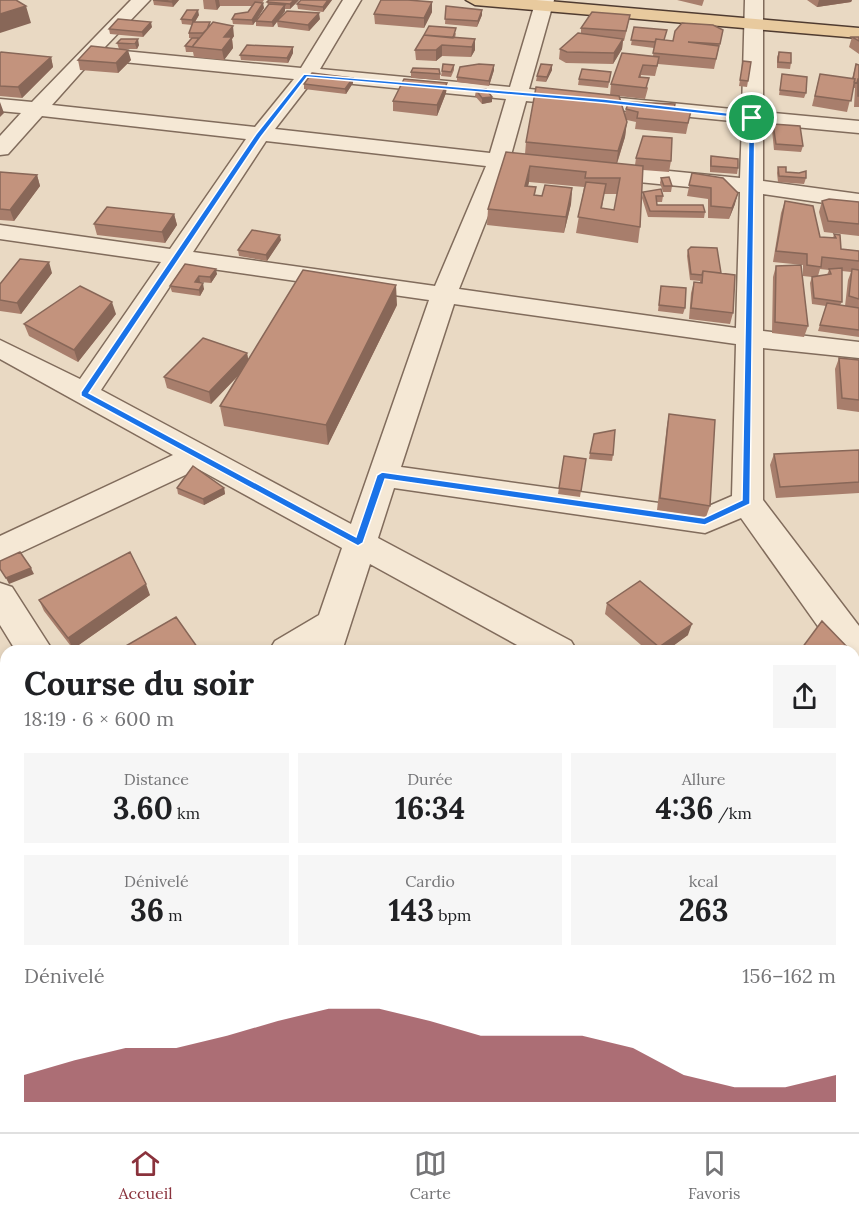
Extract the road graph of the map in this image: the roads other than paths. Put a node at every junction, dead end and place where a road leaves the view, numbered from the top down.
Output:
1 (141, 0) edge
2 (352, 0) edge
3 (475, 0) edge
4 (544, 3) edge
5 (754, 12) edge
6 (859, 33) edge
7 (88, 52) junction
8 (306, 76) junction
9 (518, 94) junction
10 (0, 105) edge
11 (37, 108) junction
12 (752, 118) junction
13 (859, 127) edge
14 (259, 136) junction
15 (0, 149) edge
16 (498, 162) junction
17 (752, 186) junction
18 (859, 201) edge
19 (0, 232) edge
20 (177, 257) junction
21 (444, 294) junction
22 (749, 338) junction
23 (859, 350) edge
24 (5, 356) edge
25 (84, 394) junction
26 (198, 456) junction
27 (382, 475) junction
28 (747, 502) junction
29 (358, 543) junction
30 (0, 550) edge
31 (0, 596) edge
32 (329, 638) edge
33 (31, 645) edge
34 (306, 645) edge
35 (548, 645) edge
36 (855, 645) edge

1 - 7 street
2 - 8 street
3 - 4 main road
4 - 5 main road
4 - 9 street
5 - 6 main road
5 - 12 street
7 - 8 street
7 - 11 street
8 - 9 street
8 - 14 street
9 - 12 street
9 - 16 street
10 - 11 street
11 - 14 street
11 - 15 street
12 - 13 street
12 - 17 street
14 - 16 street
14 - 20 street
16 - 17 street
16 - 21 street
17 - 18 street
17 - 22 street
19 - 20 street
20 - 21 street
20 - 25 street
21 - 22 street
21 - 27 street
22 - 23 street
22 - 28 street
24 - 25 street
25 - 26 street
26 - 29 street
26 - 30 street
27 - 28 street
27 - 29 street
28 - 36 street
29 - 32 street
29 - 35 street
31 - 33 street
32 - 34 street

